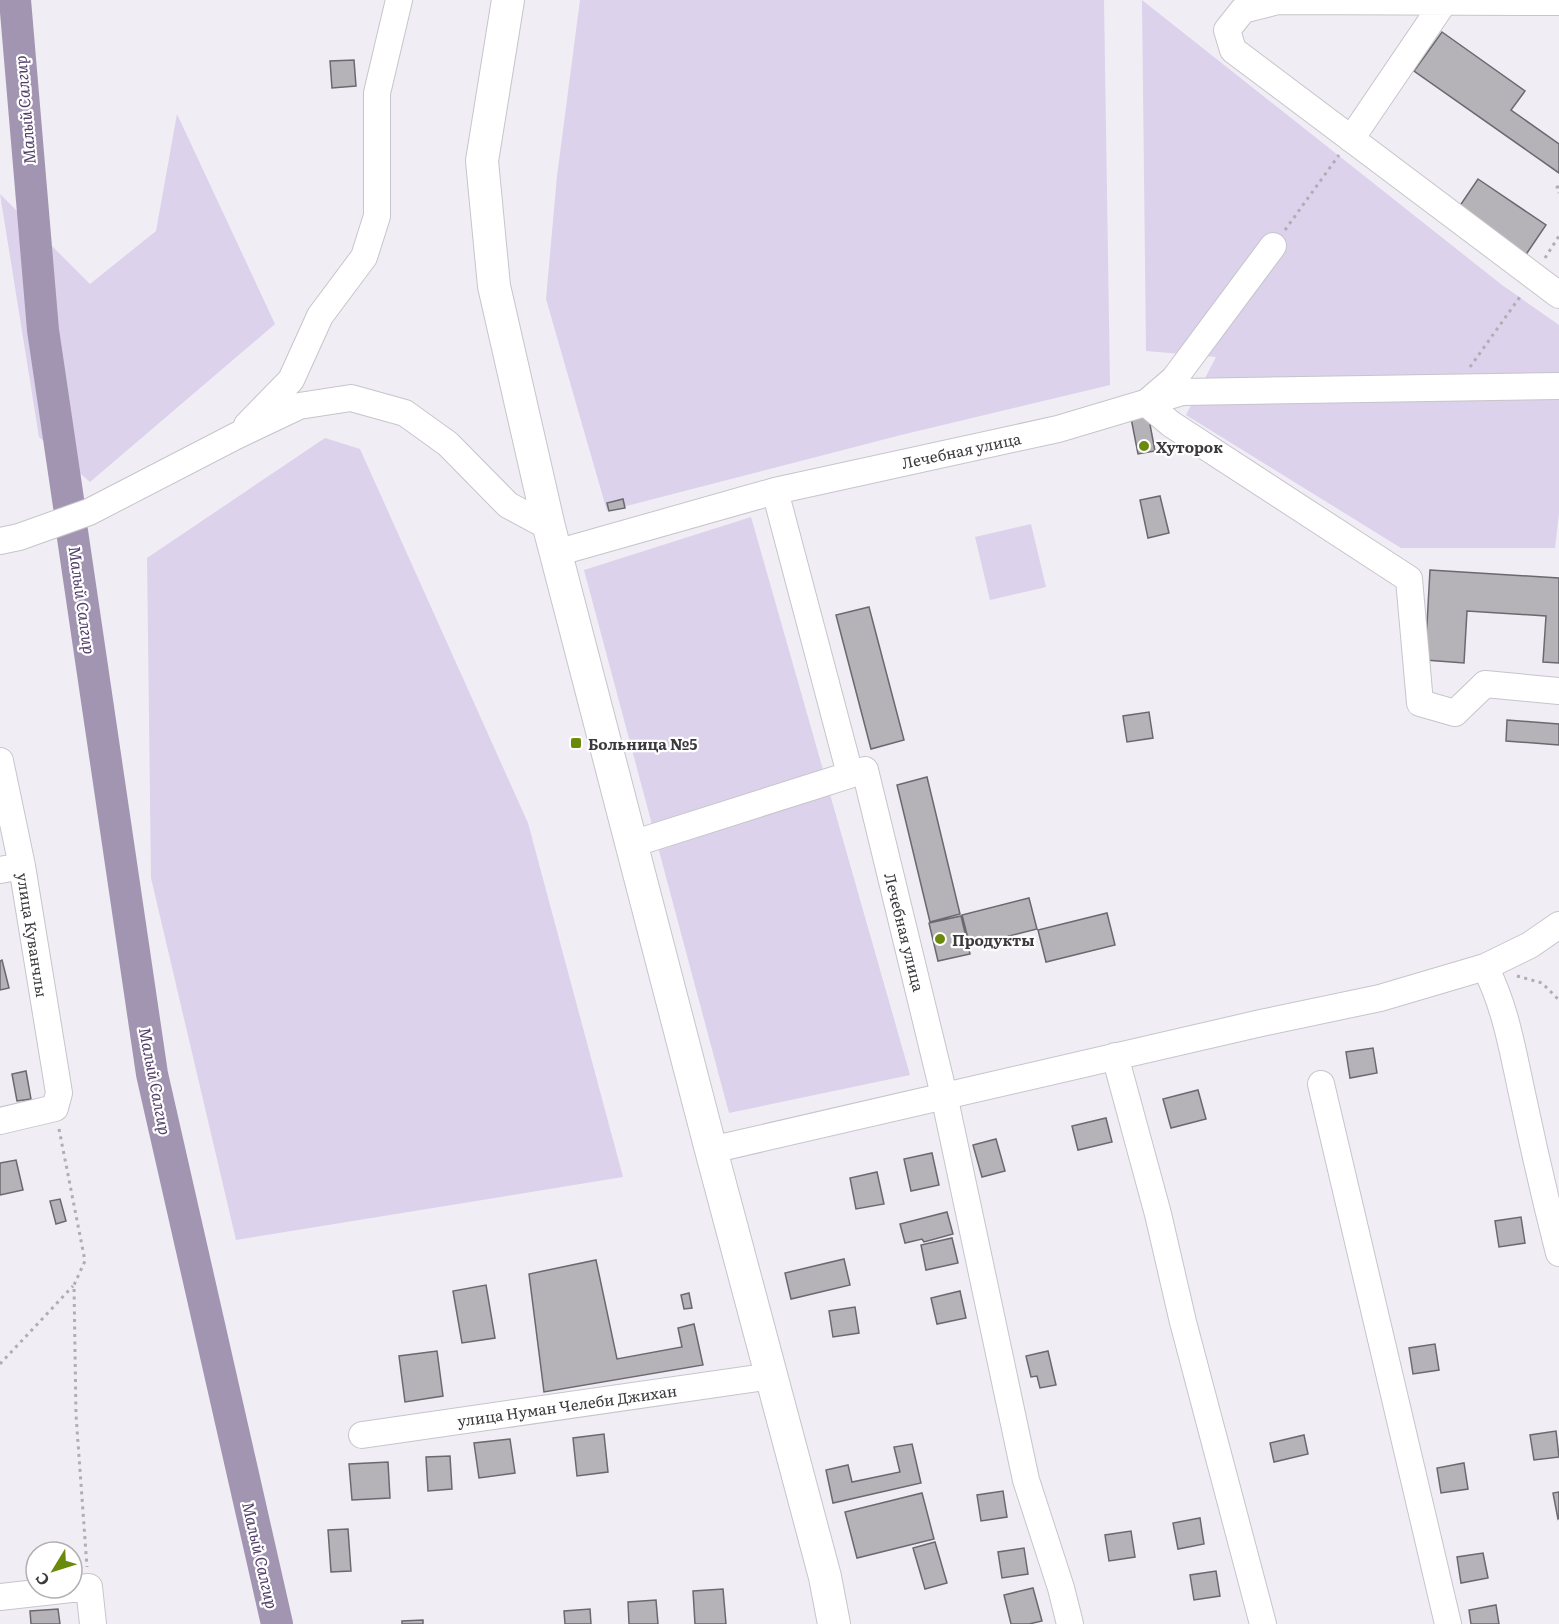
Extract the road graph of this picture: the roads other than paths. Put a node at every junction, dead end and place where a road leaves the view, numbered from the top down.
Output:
1 (399, 0) edge
2 (508, 0) edge
3 (1444, 2) junction
4 (1559, 2) edge
5 (1351, 139) junction
6 (1274, 246) road end
7 (1559, 295) edge
8 (1559, 387) edge
9 (1146, 403) junction
10 (236, 436) junction
11 (775, 491) junction
12 (552, 540) junction
13 (0, 541) edge
14 (1559, 691) edge
15 (0, 762) edge
16 (857, 772) junction
17 (632, 844) junction
18 (11, 868) edge
19 (1559, 925) edge
20 (1485, 967) junction
21 (1115, 1056) junction
22 (1321, 1084) dead end
23 (945, 1095) junction
24 (0, 1120) edge
25 (711, 1150) junction
26 (1559, 1254) edge
27 (772, 1376) junction
28 (362, 1435) dead end
29 (0, 1597) edge
30 (93, 1624) edge
31 (834, 1624) edge
32 (1070, 1624) edge
33 (1263, 1624) edge
34 (1448, 1624) edge

1 - 10 street
2 - 12 main road
3 - 4 street
3 - 5 street
3 - 5 street
5 - 7 street
6 - 9 street
8 - 9 street, Лечебная улица
9 - 11 street, Лечебная улица
9 - 14 street
10 - 12 street
10 - 13 street
11 - 12 street, Лечебная улица
11 - 16 street, Лечебная улица
12 - 17 main road
15 - 18 street, улица Куванчлы
16 - 17 street
16 - 23 street, Лечебная улица
17 - 25 main road
18 - 24 street, улица Куванчлы
19 - 20 street
20 - 21 street
20 - 26 street
21 - 23 street
21 - 33 street
22 - 34 street
23 - 25 street
23 - 32 street, Лечебная улица
25 - 27 main road
27 - 28 street, улица Нуман Челеби Джихан
27 - 31 main road
29 - 30 street

